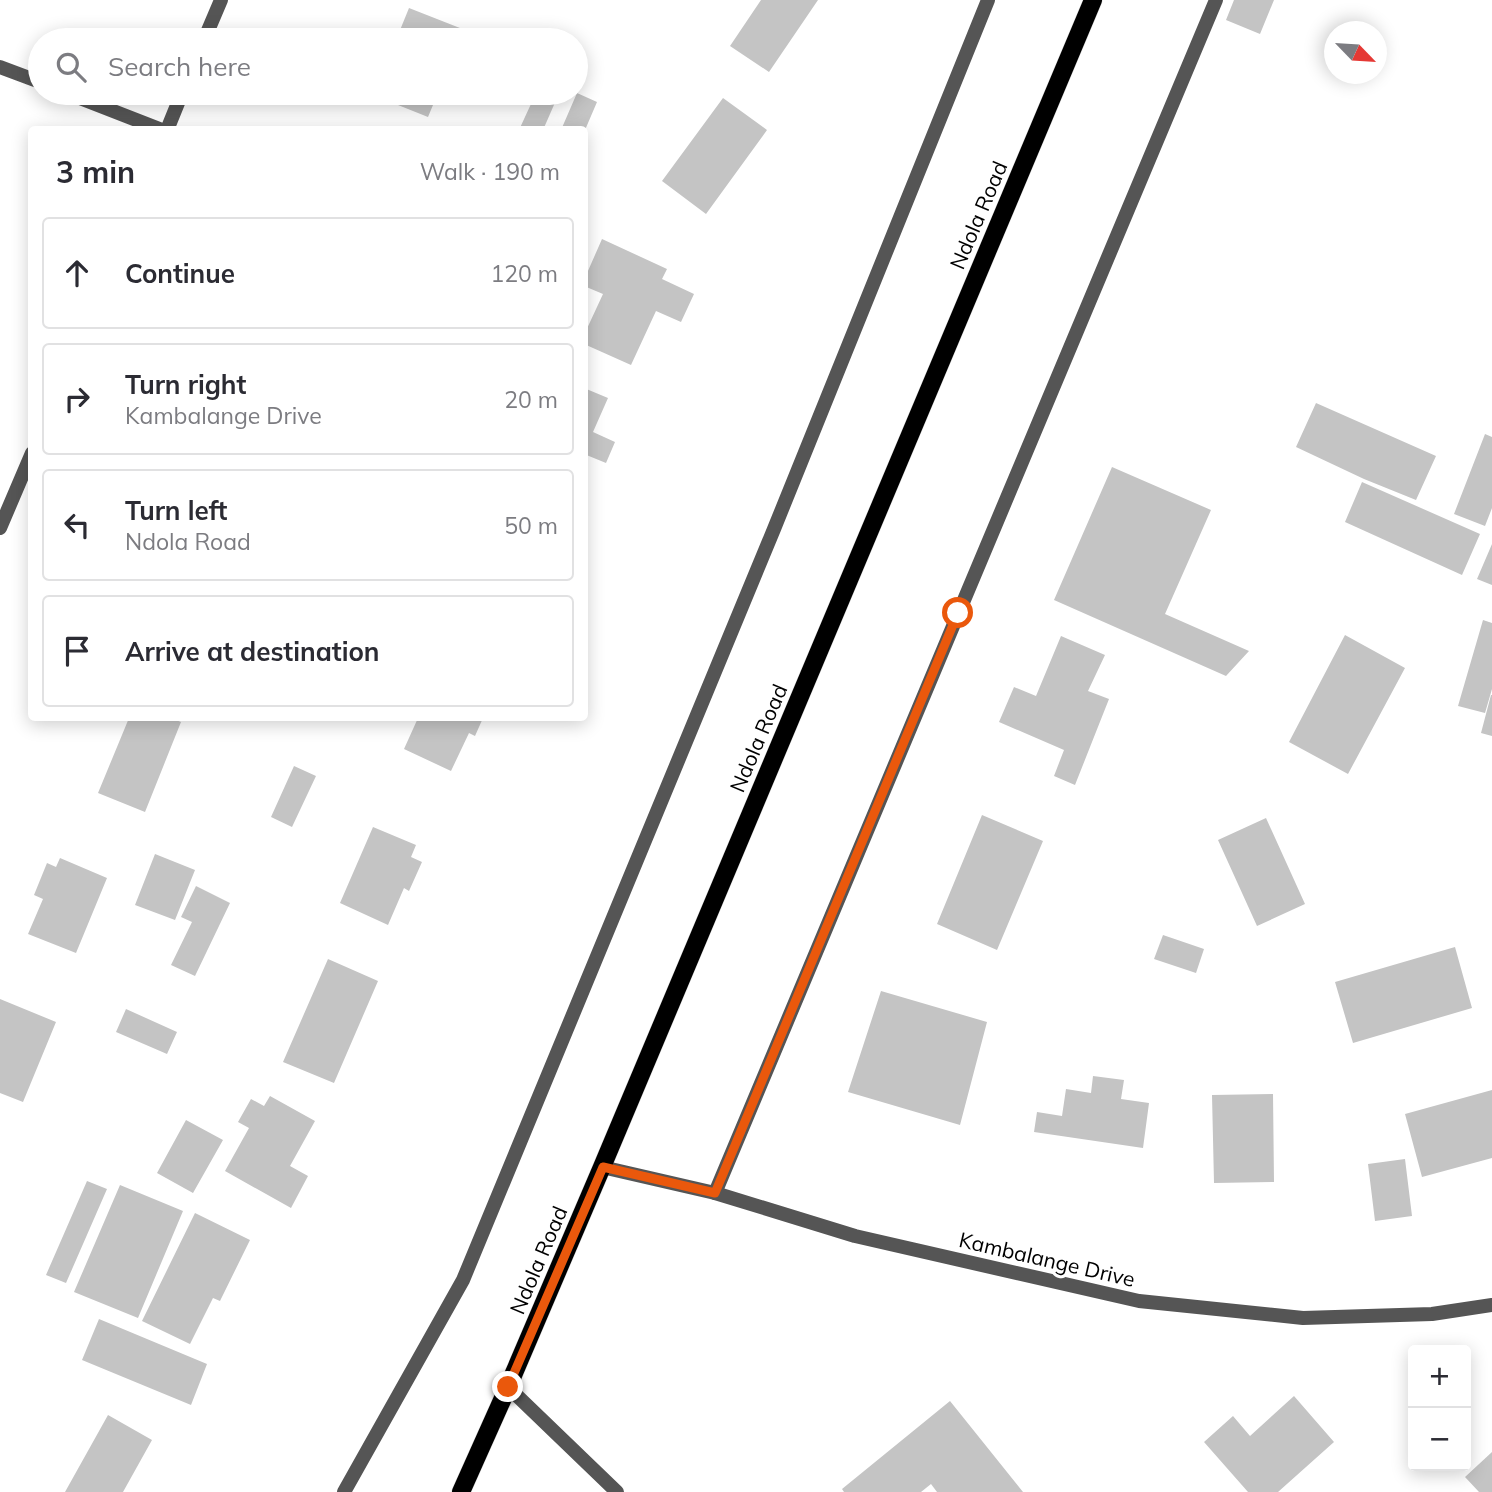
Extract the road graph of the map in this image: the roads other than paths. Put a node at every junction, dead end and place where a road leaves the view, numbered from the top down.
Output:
1 (221, 0) edge
2 (988, 0) edge
3 (1093, 0) edge
4 (1216, 0) edge
5 (209, 28) edge
6 (0, 67) edge
7 (28, 78) edge
8 (98, 105) edge
9 (177, 105) edge
10 (152, 126) edge
11 (169, 126) edge
12 (28, 462) edge
13 (0, 528) edge
14 (603, 1167) junction
15 (715, 1193) junction
16 (1492, 1305) edge
17 (508, 1387) junction
18 (344, 1492) edge
19 (461, 1492) edge
20 (617, 1492) edge

1 - 5 street
2 - 18 street
3 - 14 main road, Ndola Road
4 - 15 street
6 - 7 street
8 - 10 street
9 - 11 street
12 - 13 street
14 - 15 street, Kambalange Drive
14 - 17 main road, Ndola Road
15 - 16 street, Kambalange Drive
17 - 19 main road, Ndola Road
17 - 20 street

